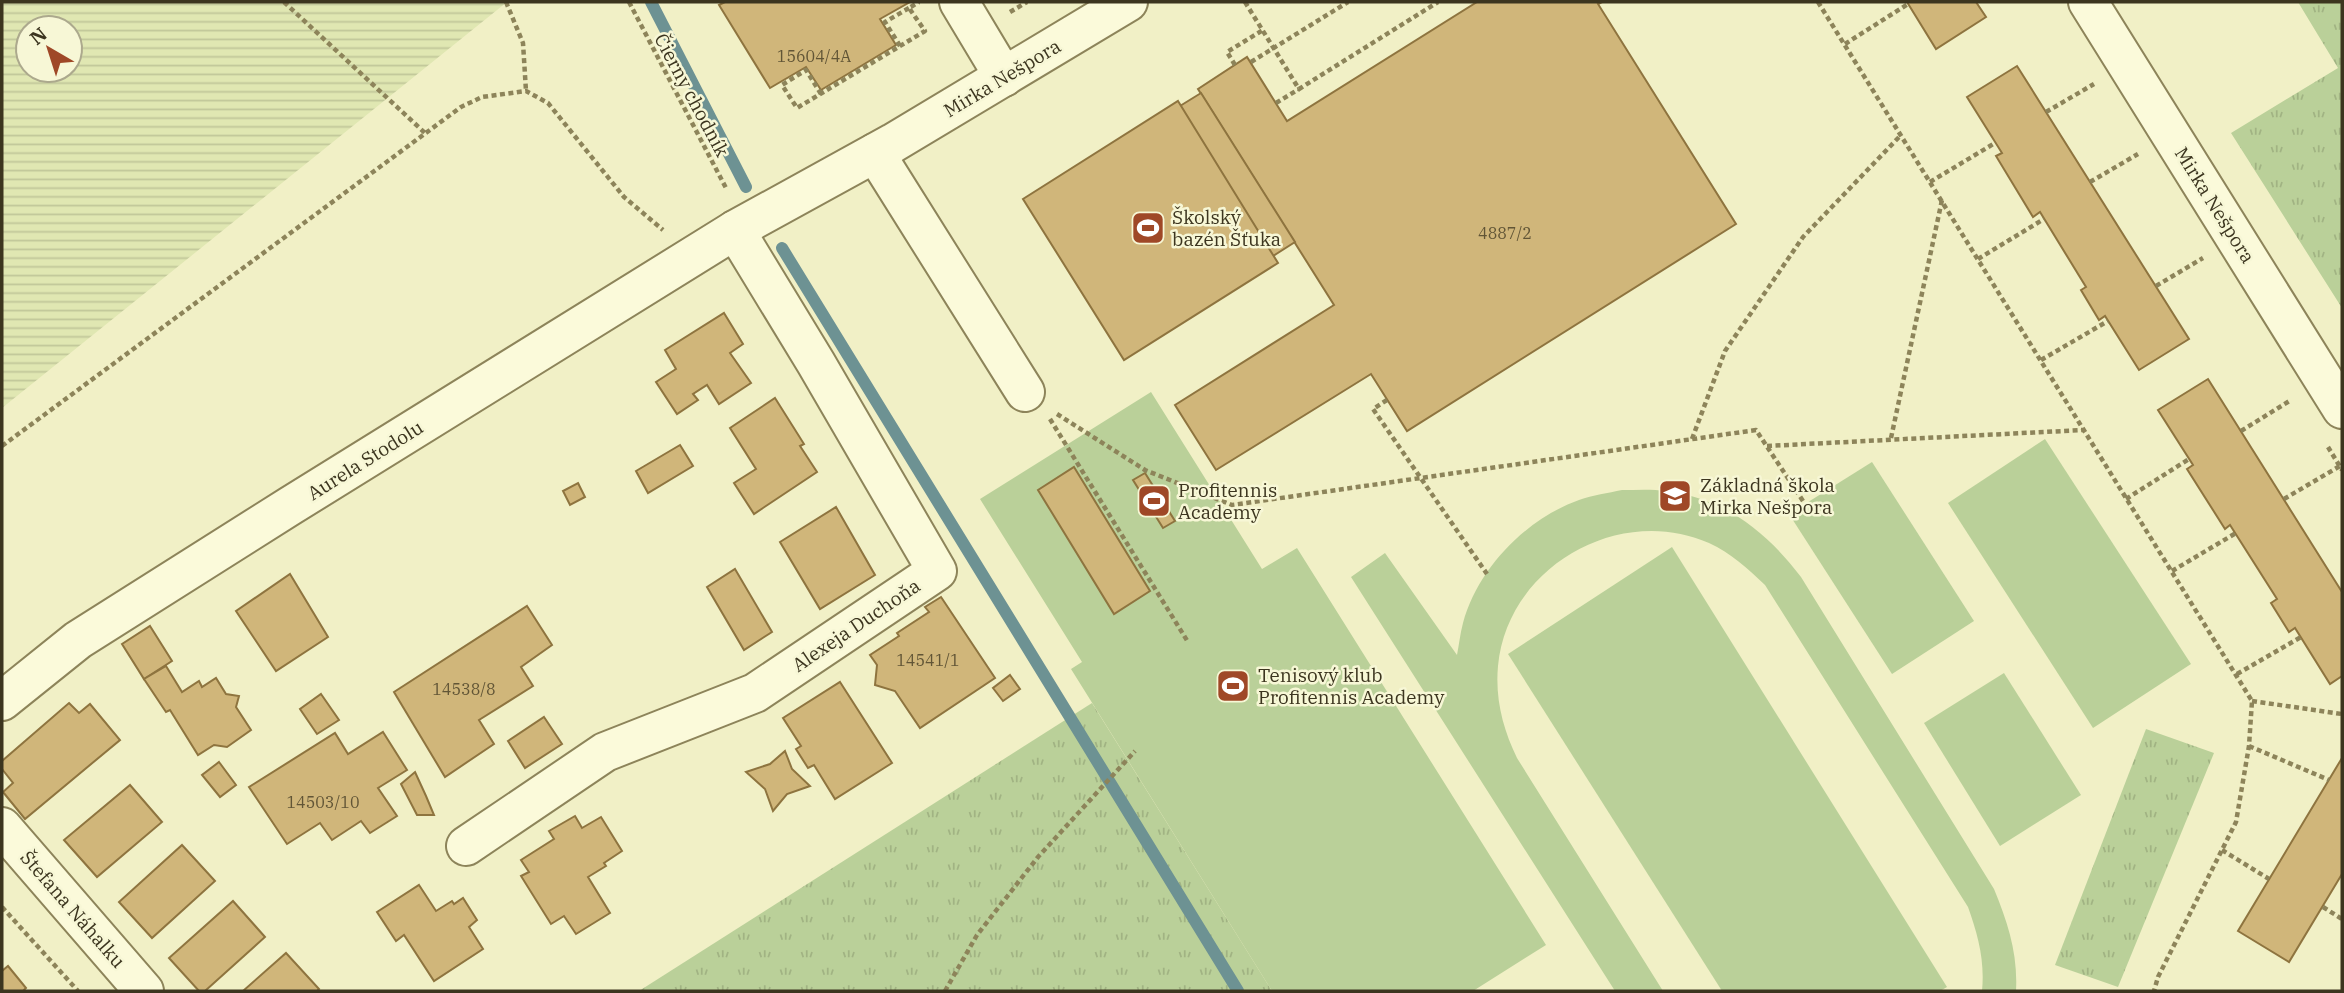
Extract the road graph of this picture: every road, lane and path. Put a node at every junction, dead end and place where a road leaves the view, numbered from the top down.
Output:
1 (284, 2) edge
2 (506, 2) edge
3 (629, 2) edge
4 (919, 2) edge
5 (959, 2) edge
6 (1128, 2) edge
7 (1245, 2) edge
8 (1349, 2) edge
9 (1438, 2) edge
10 (1818, 2) edge
11 (2088, 2) edge
12 (1908, 4) dead end
13 (909, 8) junction
14 (1263, 30) junction
15 (1844, 44) junction
16 (900, 46) junction
17 (1274, 48) junction
18 (1251, 62) dead end
19 (1235, 65) dead end
20 (1004, 77) junction
21 (2102, 79) dead end
22 (1299, 89) junction
23 (526, 91) junction
24 (821, 94) junction
25 (1276, 103) dead end
26 (2046, 112) dead end
27 (425, 133) junction
28 (1901, 135) junction
29 (1995, 143) dead end
30 (2145, 149) dead end
31 (875, 153) junction
32 (1930, 182) junction
33 (2090, 182) dead end
34 (1942, 200) junction
35 (734, 215) junction
36 (2044, 219) dead end
37 (670, 236) dead end
38 (2210, 254) dead end
39 (1978, 259) junction
40 (2156, 286) dead end
41 (2108, 321) dead end
42 (2041, 360) junction
43 (2297, 396) dead end
44 (1032, 397) junction
45 (1387, 400) dead end
46 (2342, 409) edge
47 (2084, 430) junction
48 (2241, 431) dead end
49 (1891, 438) junction
50 (1692, 439) junction
51 (2, 446) edge
52 (1766, 446) junction
53 (2189, 459) dead end
54 (2340, 466) dead end
55 (1422, 477) junction
56 (2126, 499) junction
57 (2284, 499) dead end
58 (1805, 505) dead end
59 (2236, 533) dead end
60 (2172, 571) junction
61 (1487, 574) dead end
62 (2301, 637) dead end
63 (1188, 642) dead end
64 (2238, 674) junction
65 (2, 701) edge
66 (2252, 701) junction
67 (2342, 714) edge
68 (2249, 746) junction
69 (1135, 751) dead end
70 (2329, 780) dead end
71 (2, 827) edge
72 (466, 846) dead end
73 (2222, 850) junction
74 (2269, 880) dead end
75 (2323, 906) dead end
76 (2, 907) edge
77 (2342, 919) edge
78 (78, 991) edge
79 (144, 991) edge
80 (945, 991) edge
81 (2154, 991) edge

1 - 27 path
2 - 23 path
3 - 35 path, Čierny chodník
4 - 13 path
5 - 20 street
6 - 20 street, Mirka Nešpora
7 - 14 path
8 - 17 path
9 - 22 path
10 - 15 path
11 - 46 street, Mirka Nešpora
12 - 15 path
13 - 16 path
13 - 16 path
14 - 17 path
14 - 19 path
15 - 28 path
16 - 24 path
17 - 18 path
17 - 22 path
20 - 31 street, Mirka Nešpora
21 - 26 path
22 - 25 path
23 - 27 path
23 - 37 path
24 - 24 path
27 - 51 path
28 - 32 path
28 - 50 path
29 - 32 path
30 - 33 path
31 - 35 street, Mirka Nešpora
31 - 44 street
32 - 34 path
34 - 39 path
34 - 49 path
35 - 65 street, Aurela Stodolu
35 - 72 street, Alexeja Duchoňa
36 - 39 path
38 - 40 path
39 - 42 path
41 - 42 path
42 - 47 path
43 - 48 path
44 - 55 path
44 - 63 path
45 - 55 path
47 - 49 path
47 - 56 path
49 - 52 path
50 - 52 path
50 - 55 path
52 - 58 path
53 - 56 path
54 - 57 path
55 - 61 path
56 - 60 path
59 - 60 path
60 - 64 path
62 - 64 path
64 - 66 path
66 - 67 path
66 - 68 path
68 - 70 path
68 - 73 path
69 - 80 path
71 - 79 street, Štefana Náhalku
73 - 74 path
73 - 81 path
75 - 77 path
76 - 78 path

